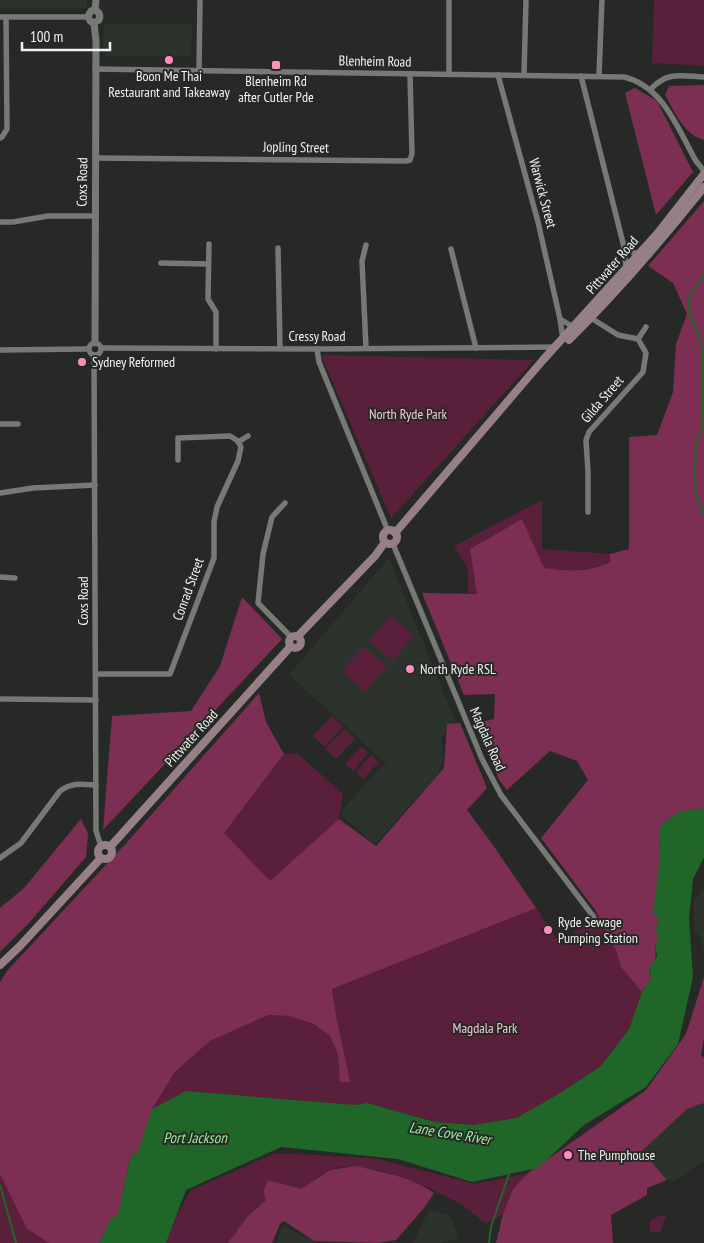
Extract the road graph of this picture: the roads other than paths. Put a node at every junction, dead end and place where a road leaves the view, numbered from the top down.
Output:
1 (96, 0) edge
2 (200, 0) edge
3 (450, 0) edge
4 (526, 0) edge
5 (602, 0) edge
6 (95, 10) junction
7 (3, 17) edge
8 (88, 17) junction
9 (94, 23) junction
10 (95, 70) junction
11 (199, 71) junction
12 (410, 74) junction
13 (449, 74) junction
14 (524, 74) junction
15 (498, 75) junction
16 (581, 76) junction
17 (599, 76) junction
18 (704, 77) edge
19 (651, 89) junction
20 (0, 138) edge
21 (95, 158) junction
22 (704, 170) edge
23 (704, 174) edge
24 (704, 187) edge
25 (94, 216) junction
26 (0, 222) edge
27 (209, 244) dead end
28 (366, 245) dead end
29 (624, 247) junction
30 (278, 248) dead end
31 (451, 249) dead end
32 (639, 254) junction
33 (161, 263) dead end
34 (208, 264) junction
35 (626, 269) junction
36 (598, 301) junction
37 (591, 318) junction
38 (560, 319) junction
39 (577, 323) junction
40 (646, 327) dead end
41 (563, 339) junction
42 (638, 339) junction
43 (95, 343) junction
44 (556, 347) junction
45 (101, 348) junction
46 (280, 348) junction
47 (366, 348) junction
48 (476, 348) junction
49 (533, 348) junction
50 (88, 349) junction
51 (216, 349) junction
52 (0, 350) edge
53 (317, 350) junction
54 (94, 355) junction
55 (543, 360) junction
56 (536, 370) junction
57 (0, 424) edge
58 (18, 424) dead end
59 (248, 436) dead end
60 (238, 442) junction
61 (178, 460) dead end
62 (95, 486) junction
63 (0, 492) edge
64 (285, 503) dead end
65 (588, 512) dead end
66 (391, 532) junction
67 (389, 543) junction
68 (0, 577) edge
69 (15, 578) dead end
70 (293, 640) junction
71 (96, 674) junction
72 (0, 699) edge
73 (96, 700) junction
74 (96, 785) junction
75 (101, 846) junction
76 (110, 847) junction
77 (0, 858) edge
78 (101, 858) junction
79 (596, 924) dead end
80 (0, 965) edge

1 - 6 street
2 - 11 street
3 - 13 street
4 - 14 street
5 - 17 street
6 - 8 street
6 - 9 street
7 - 8 street
7 - 20 street
8 - 9 street
9 - 10 street, Coxs Road
10 - 11 street, Blenheim Road
10 - 21 street, Coxs Road
11 - 12 street, Blenheim Road
12 - 13 street, Blenheim Road
12 - 21 street, Jopling Street
13 - 15 street, Blenheim Road
14 - 15 street, Blenheim Road
14 - 16 street, Blenheim Road
15 - 38 street, Warwick Street
16 - 17 street, Blenheim Road
16 - 29 street
17 - 19 street, Blenheim Road
18 - 19 street
19 - 22 street, Blenheim Road
21 - 25 street, Coxs Road
23 - 32 main road, Pittwater Road
24 - 37 main road, Pittwater Road
25 - 26 street
25 - 43 street, Coxs Road
27 - 34 street
28 - 47 street
29 - 32 street
29 - 35 street
30 - 46 street
31 - 48 street
32 - 35 main road, Pittwater Road
33 - 34 street
34 - 51 street
35 - 36 main road, Pittwater Road
36 - 37 street
36 - 39 main road, Pittwater Road
37 - 39 street
37 - 42 street
37 - 56 main road, Pittwater Road
38 - 39 street
38 - 41 street, Warwick Street
39 - 41 main road, Pittwater Road
40 - 42 street
41 - 44 main road, Pittwater Road
42 - 65 street, Gilda Street
43 - 45 street
43 - 50 street
44 - 49 street, Cressy Road
44 - 55 main road, Pittwater Road
45 - 51 street, Cressy Road
45 - 54 street
46 - 51 street, Cressy Road
46 - 53 street, Cressy Road
47 - 48 street, Cressy Road
47 - 53 street, Cressy Road
48 - 49 street, Cressy Road
49 - 55 street
50 - 52 street
50 - 54 street
53 - 66 street
54 - 62 street, Coxs Road
55 - 56 main road, Pittwater Road
56 - 66 main road, Pittwater Road
57 - 58 street
59 - 60 street
60 - 61 street
60 - 71 street, Conrad Street
62 - 63 street
62 - 71 street, Coxs Road
64 - 70 street
66 - 67 main road
66 - 67 main road
67 - 70 main road, Pittwater Road
67 - 79 street, Magdala Road
68 - 69 street
70 - 76 main road, Pittwater Road
71 - 73 street, Coxs Road
72 - 73 street
73 - 74 street, Coxs Road
74 - 75 street, Coxs Road
74 - 77 street
75 - 76 main road
75 - 78 main road
76 - 78 main road
78 - 80 main road

